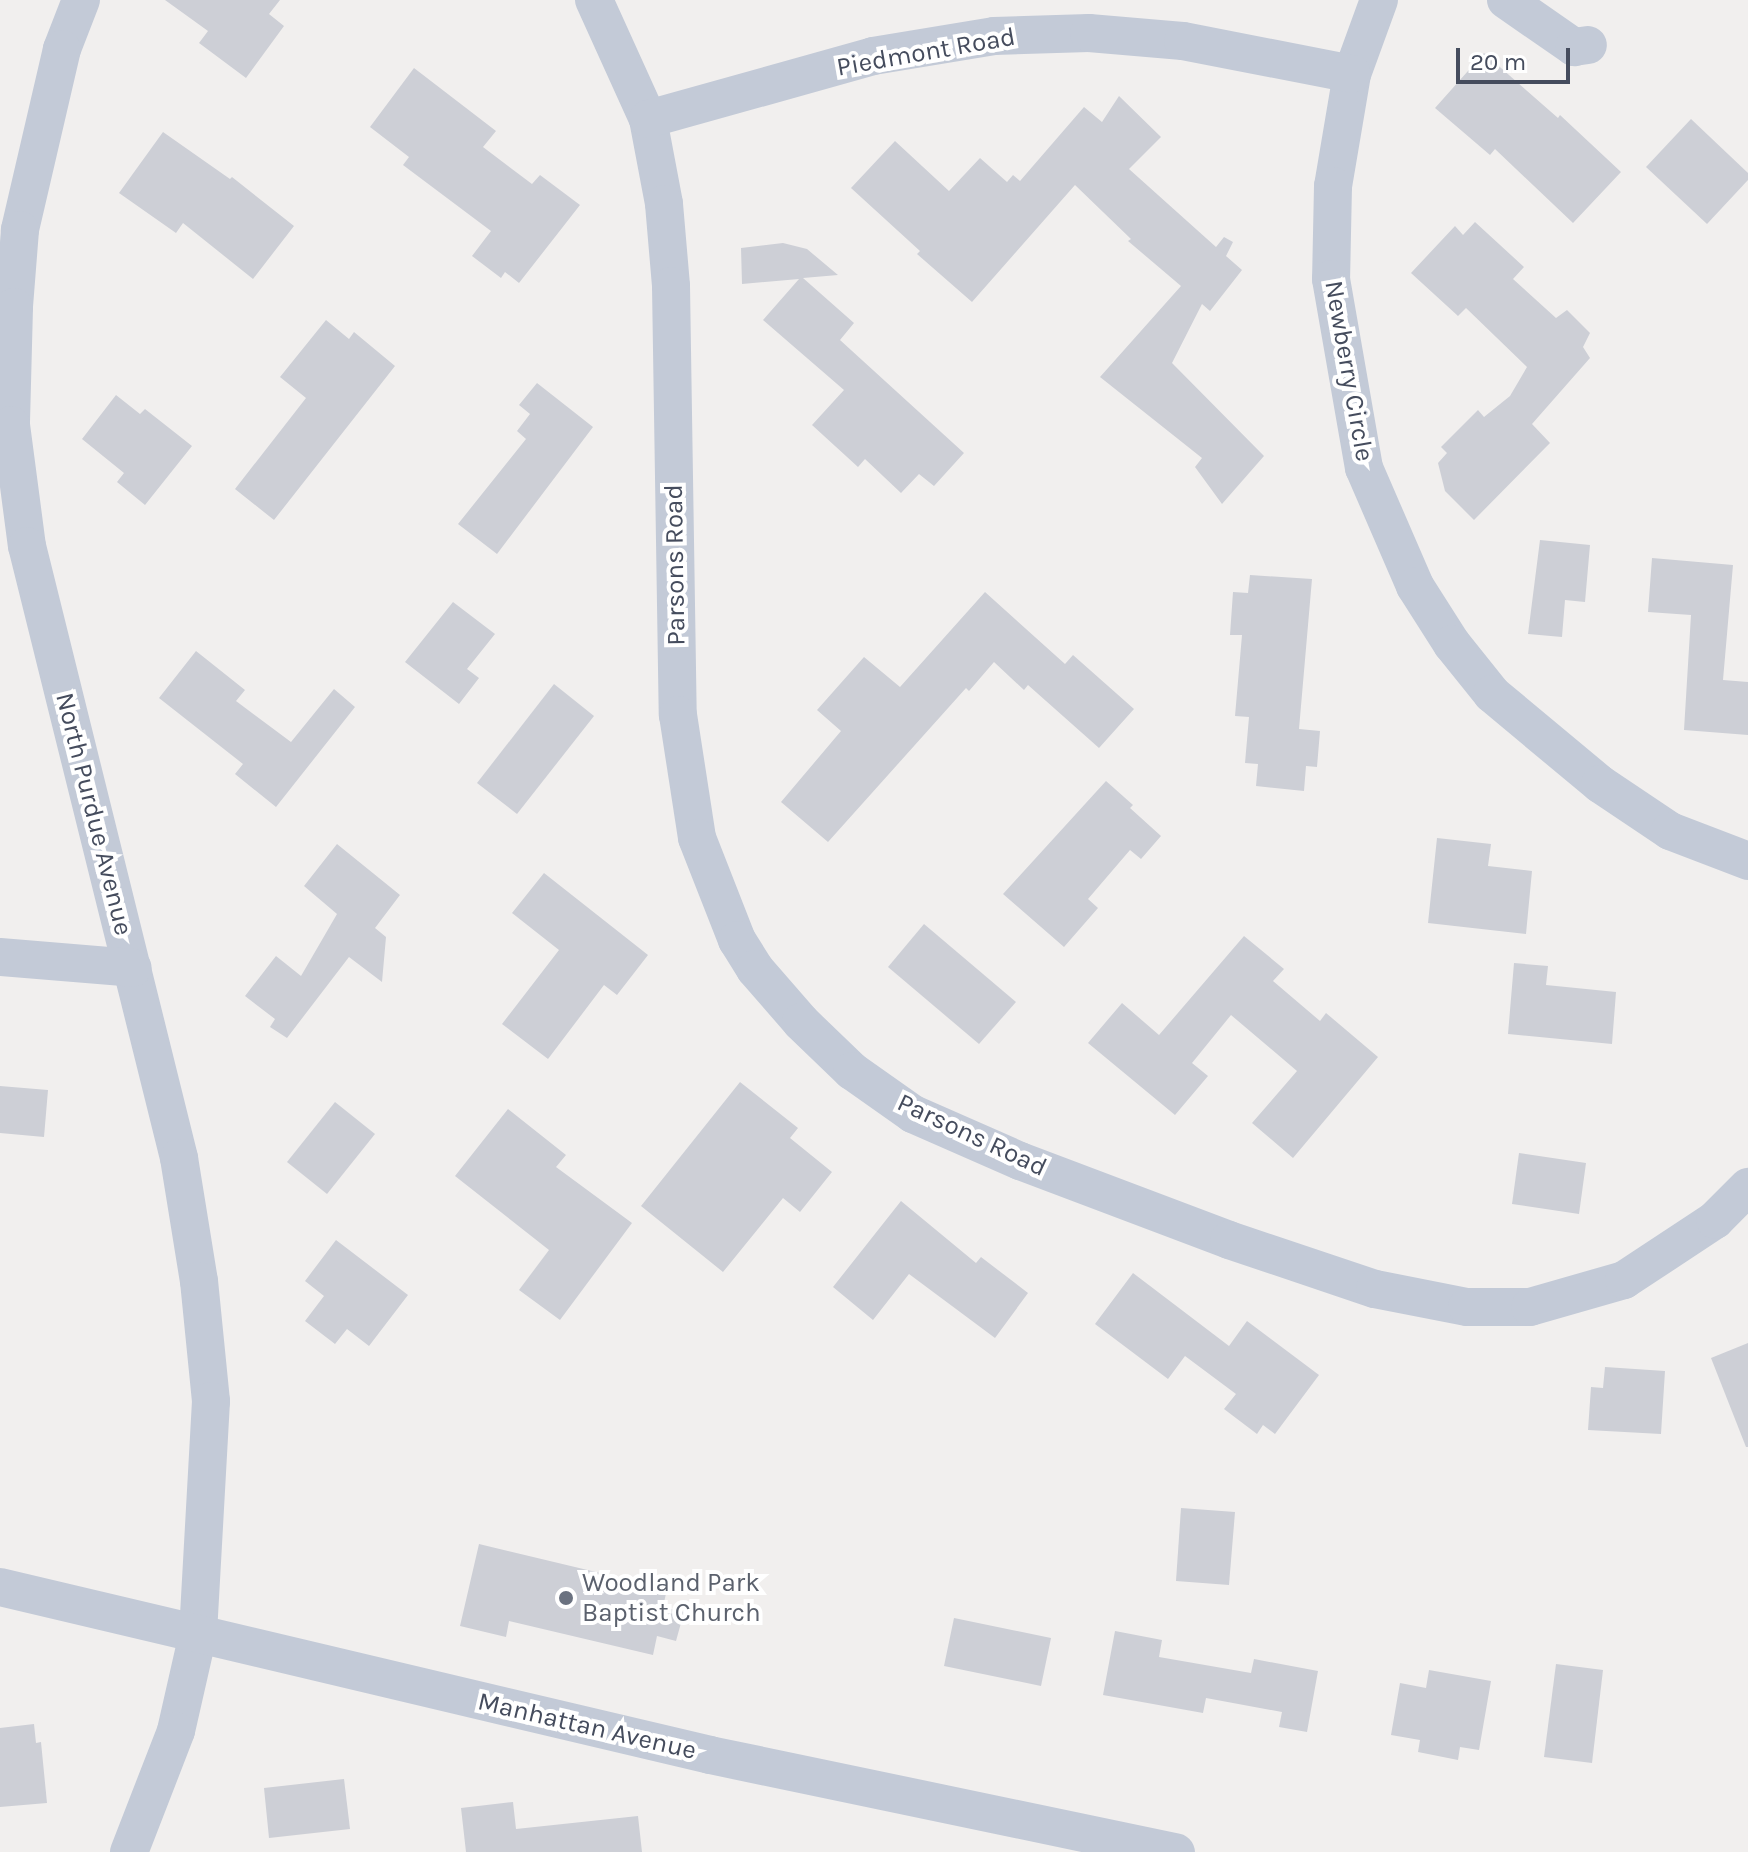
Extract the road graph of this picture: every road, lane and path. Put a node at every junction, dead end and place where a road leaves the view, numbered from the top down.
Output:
1 (81, 0) edge
2 (594, 0) edge
3 (1379, 0) edge
4 (1506, 0) edge
5 (1588, 45) dead end
6 (1352, 74) junction
7 (648, 119) junction
8 (1748, 861) edge
9 (0, 957) edge
10 (133, 968) junction
11 (1748, 1187) edge
12 (0, 1587) edge
13 (198, 1634) junction
14 (129, 1852) edge
15 (1176, 1852) edge

1 - 10 street, North Purdue Avenue
2 - 7 street, Parsons Road
3 - 6 street, Newberry Circle
4 - 5 street
6 - 7 street, Piedmont Road
6 - 8 street, Newberry Circle
7 - 11 street, Parsons Road
9 - 10 street
10 - 13 street, North Purdue Avenue
12 - 13 street, Manhattan Avenue
13 - 14 street, North Purdue Avenue
13 - 15 street, Manhattan Avenue

